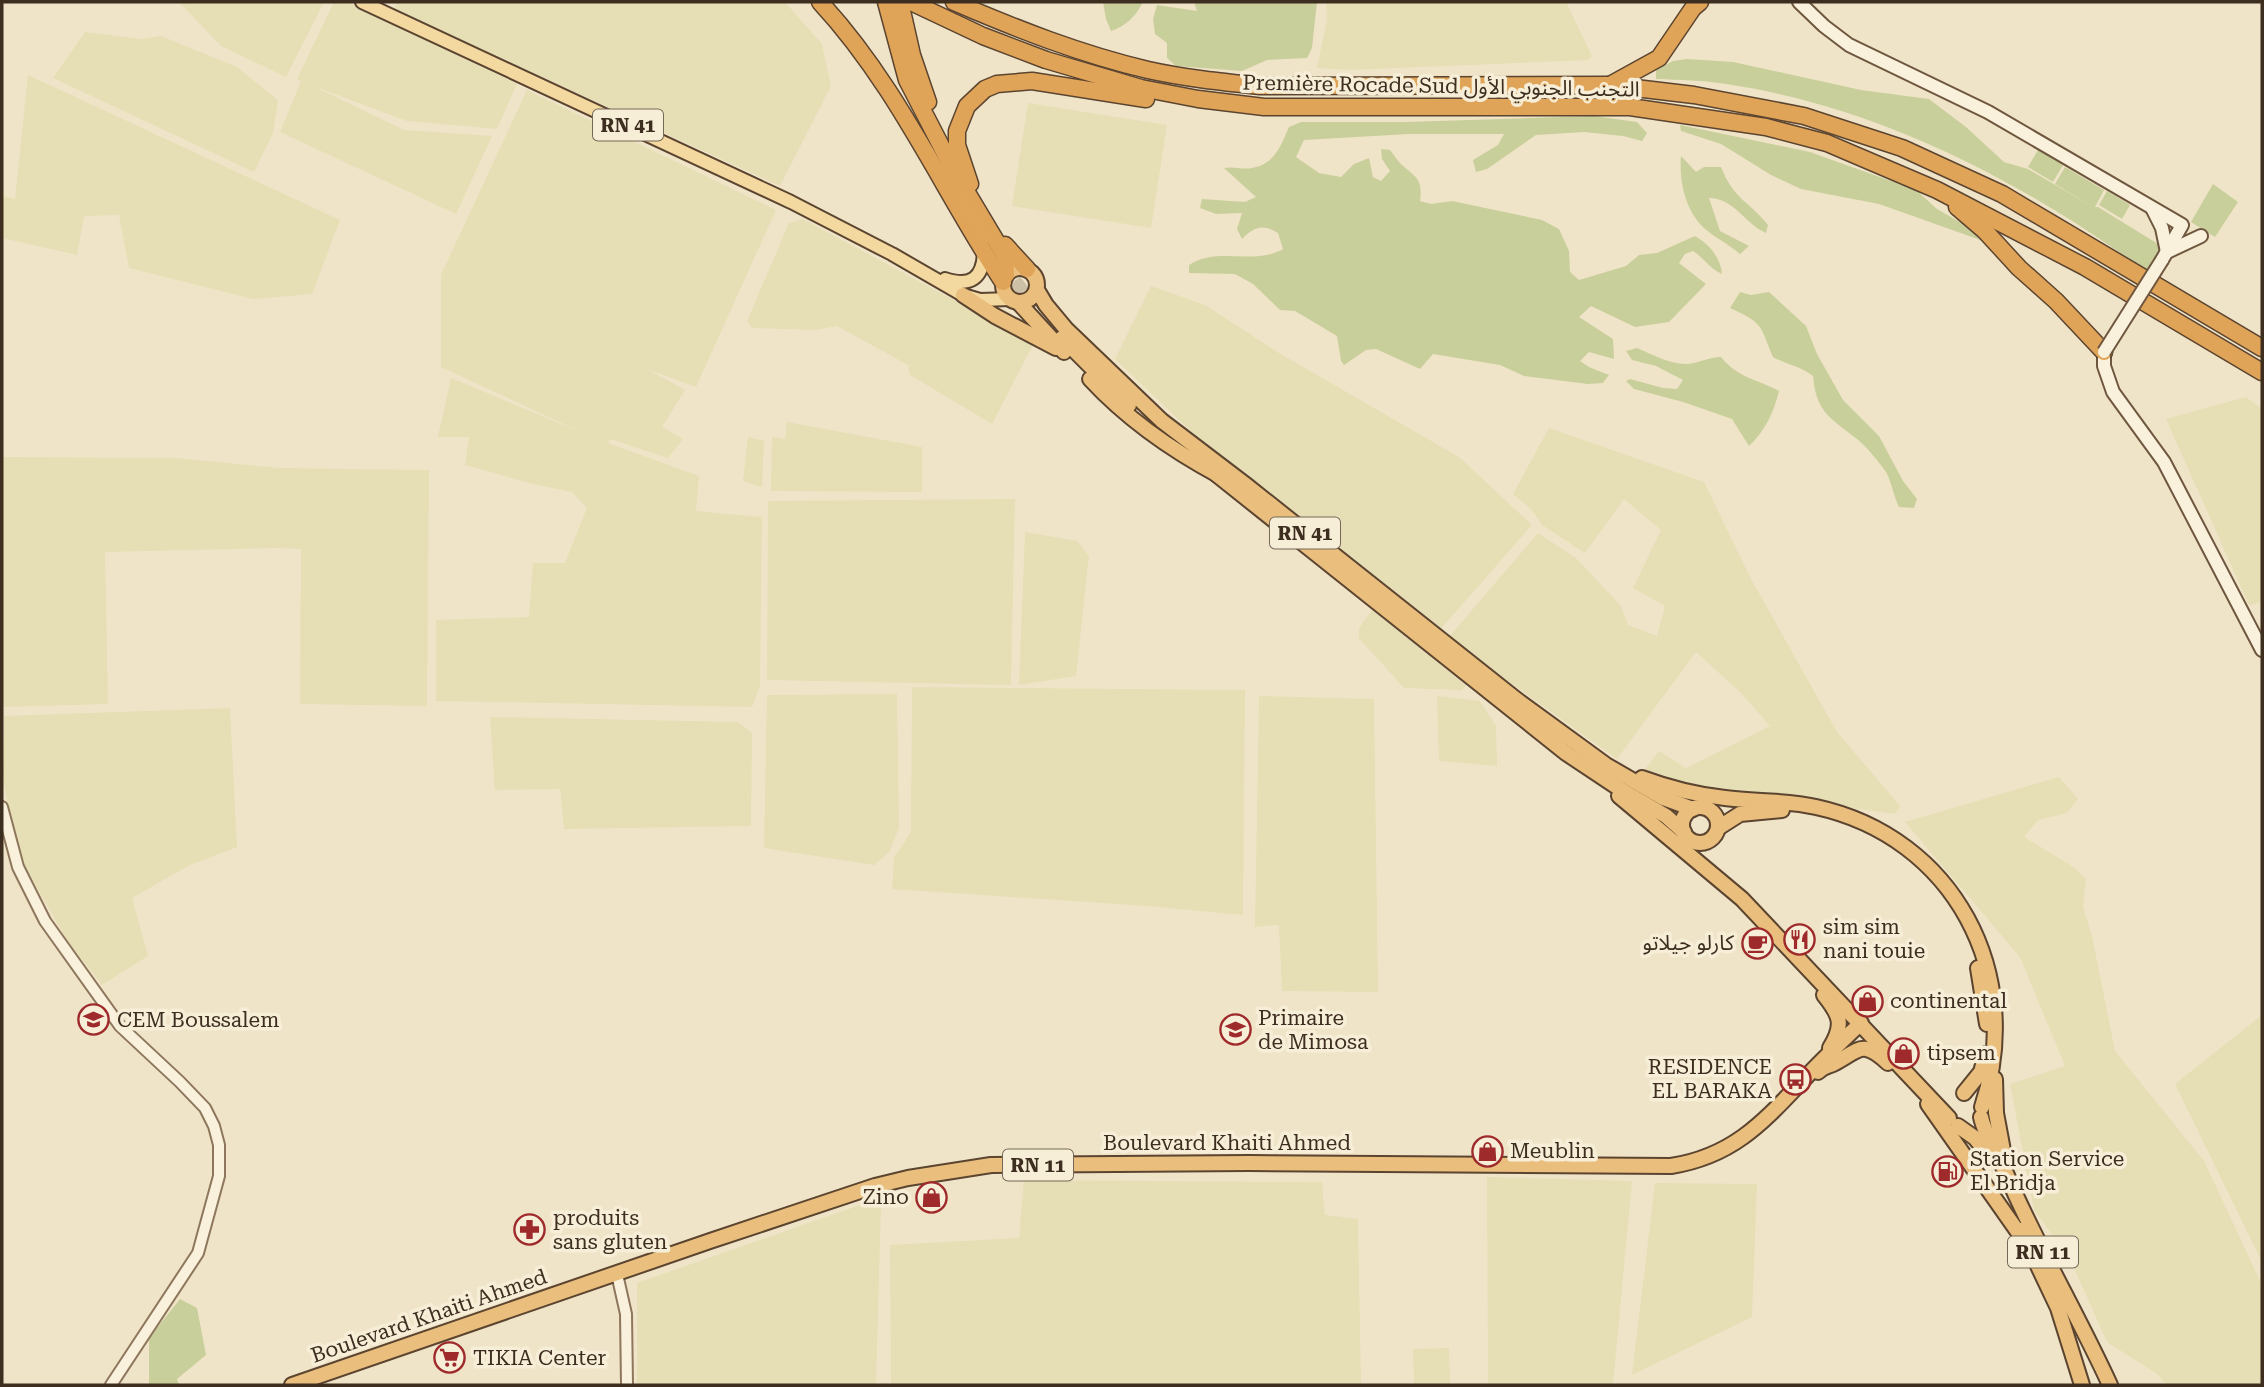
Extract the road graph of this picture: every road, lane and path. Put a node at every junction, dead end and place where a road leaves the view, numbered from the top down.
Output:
1 (362, 2) edge
2 (820, 2) edge
3 (886, 2) edge
4 (900, 2) edge
5 (912, 2) edge
6 (954, 2) edge
7 (1700, 2) edge
8 (1799, 2) edge
9 (861, 50) junction
10 (1651, 63) junction
11 (907, 80) junction
12 (1610, 85) junction
13 (1659, 91) junction
14 (1245, 106) junction
15 (951, 179) junction
16 (970, 184) junction
17 (1937, 190) junction
18 (2152, 208) junction
19 (2201, 236) dead end
20 (984, 252) junction
21 (892, 254) junction
22 (2164, 256) junction
23 (999, 260) tunnel mouth
24 (1027, 269) junction
25 (940, 278) junction
26 (1004, 281) junction
27 (1037, 290) junction
28 (963, 295) junction
29 (1015, 301) junction
30 (1035, 308) tunnel mouth
31 (2262, 348) edge
32 (2104, 352) junction
33 (1065, 353) junction
34 (2262, 372) edge
35 (1220, 476) junction
36 (2262, 650) edge
37 (1566, 753) junction
38 (1594, 755) junction
39 (1788, 803) junction
40 (2, 807) edge
41 (1693, 809) junction
42 (1709, 810) junction
43 (1717, 828) junction
44 (1684, 832) junction
45 (1697, 842) junction
46 (1718, 878) junction
47 (1814, 975) junction
48 (1861, 1023) junction
49 (1994, 1058) junction
50 (1824, 1063) junction
51 (1910, 1075) junction
52 (1923, 1090) junction
53 (1964, 1093) junction
54 (1981, 1112) junction
55 (1954, 1122) junction
56 (2015, 1194) junction
57 (2028, 1244) junction
58 (617, 1274) junction
59 (2081, 1324) junction
60 (2070, 1342) junction
61 (111, 1385) edge
62 (292, 1385) edge
63 (627, 1385) edge
64 (2082, 1385) edge
65 (2092, 1385) edge
66 (2101, 1385) edge
67 (2110, 1385) edge

1 - 21 main road, RN 41
2 - 9 highway
3 - 11 highway
4 - 16 highway
5 - 14 highway, Première Rocade Sud التجنب الجنوبي الأول
6 - 12 highway, Première Rocade Sud التجنب الجنوبي الأول
7 - 10 highway
8 - 18 main road
9 - 15 highway
9 - 20 highway
10 - 12 highway
10 - 13 highway
11 - 15 highway
11 - 26 highway
12 - 13 highway, Première Rocade Sud التجنب الجنوبي الأول
13 - 31 highway, Première Rocade Sud التجنب الجنوبي الأول
14 - 16 highway
14 - 17 highway, Première Rocade Sud التجنب الجنوبي الأول
15 - 23 highway
16 - 24 highway
17 - 32 highway
17 - 34 highway, Première Rocade Sud التجنب الجنوبي الأول
18 - 22 main road
18 - 22 main road
19 - 22 main road
20 - 25 main road
20 - 26 highway
21 - 25 main road
21 - 28 main road
22 - 32 main road, bridge
24 - 26 highway
24 - 27 highway
25 - 26 main road
26 - 29 highway
27 - 29 highway
27 - 38 highway, RN 41
28 - 29 main road
28 - 33 highway, RN 41
29 - 33 highway, RN 41
30 - 35 highway
32 - 36 main road
33 - 35 highway, RN 41
35 - 37 highway, RN 41
37 - 44 highway, RN 41
37 - 46 highway, RN 41
38 - 39 highway
38 - 41 highway, RN 41
39 - 42 highway
39 - 49 highway
40 - 61 street
41 - 42 highway
41 - 44 highway
42 - 43 highway
43 - 45 highway
43 - 53 highway
44 - 45 highway
45 - 46 highway
46 - 47 highway, RN 41
47 - 48 highway, RN 41
47 - 50 highway
48 - 50 highway, RN 11
48 - 51 highway, RN 11
49 - 54 highway
49 - 56 highway
50 - 51 highway
50 - 58 highway, Boulevard Khaiti Ahmed / RN 11
51 - 52 highway, RN 11
52 - 55 highway, RN 11
52 - 57 highway
53 - 54 highway
53 - 55 highway
54 - 55 highway
54 - 56 highway, RN 11
55 - 57 highway, RN 11
56 - 59 highway, RN 11
57 - 60 highway, RN 11
58 - 62 highway, Boulevard Khaiti Ahmed / RN 11
58 - 63 street
59 - 66 highway
59 - 67 highway, RN 11
60 - 64 highway, RN 11
60 - 65 highway

